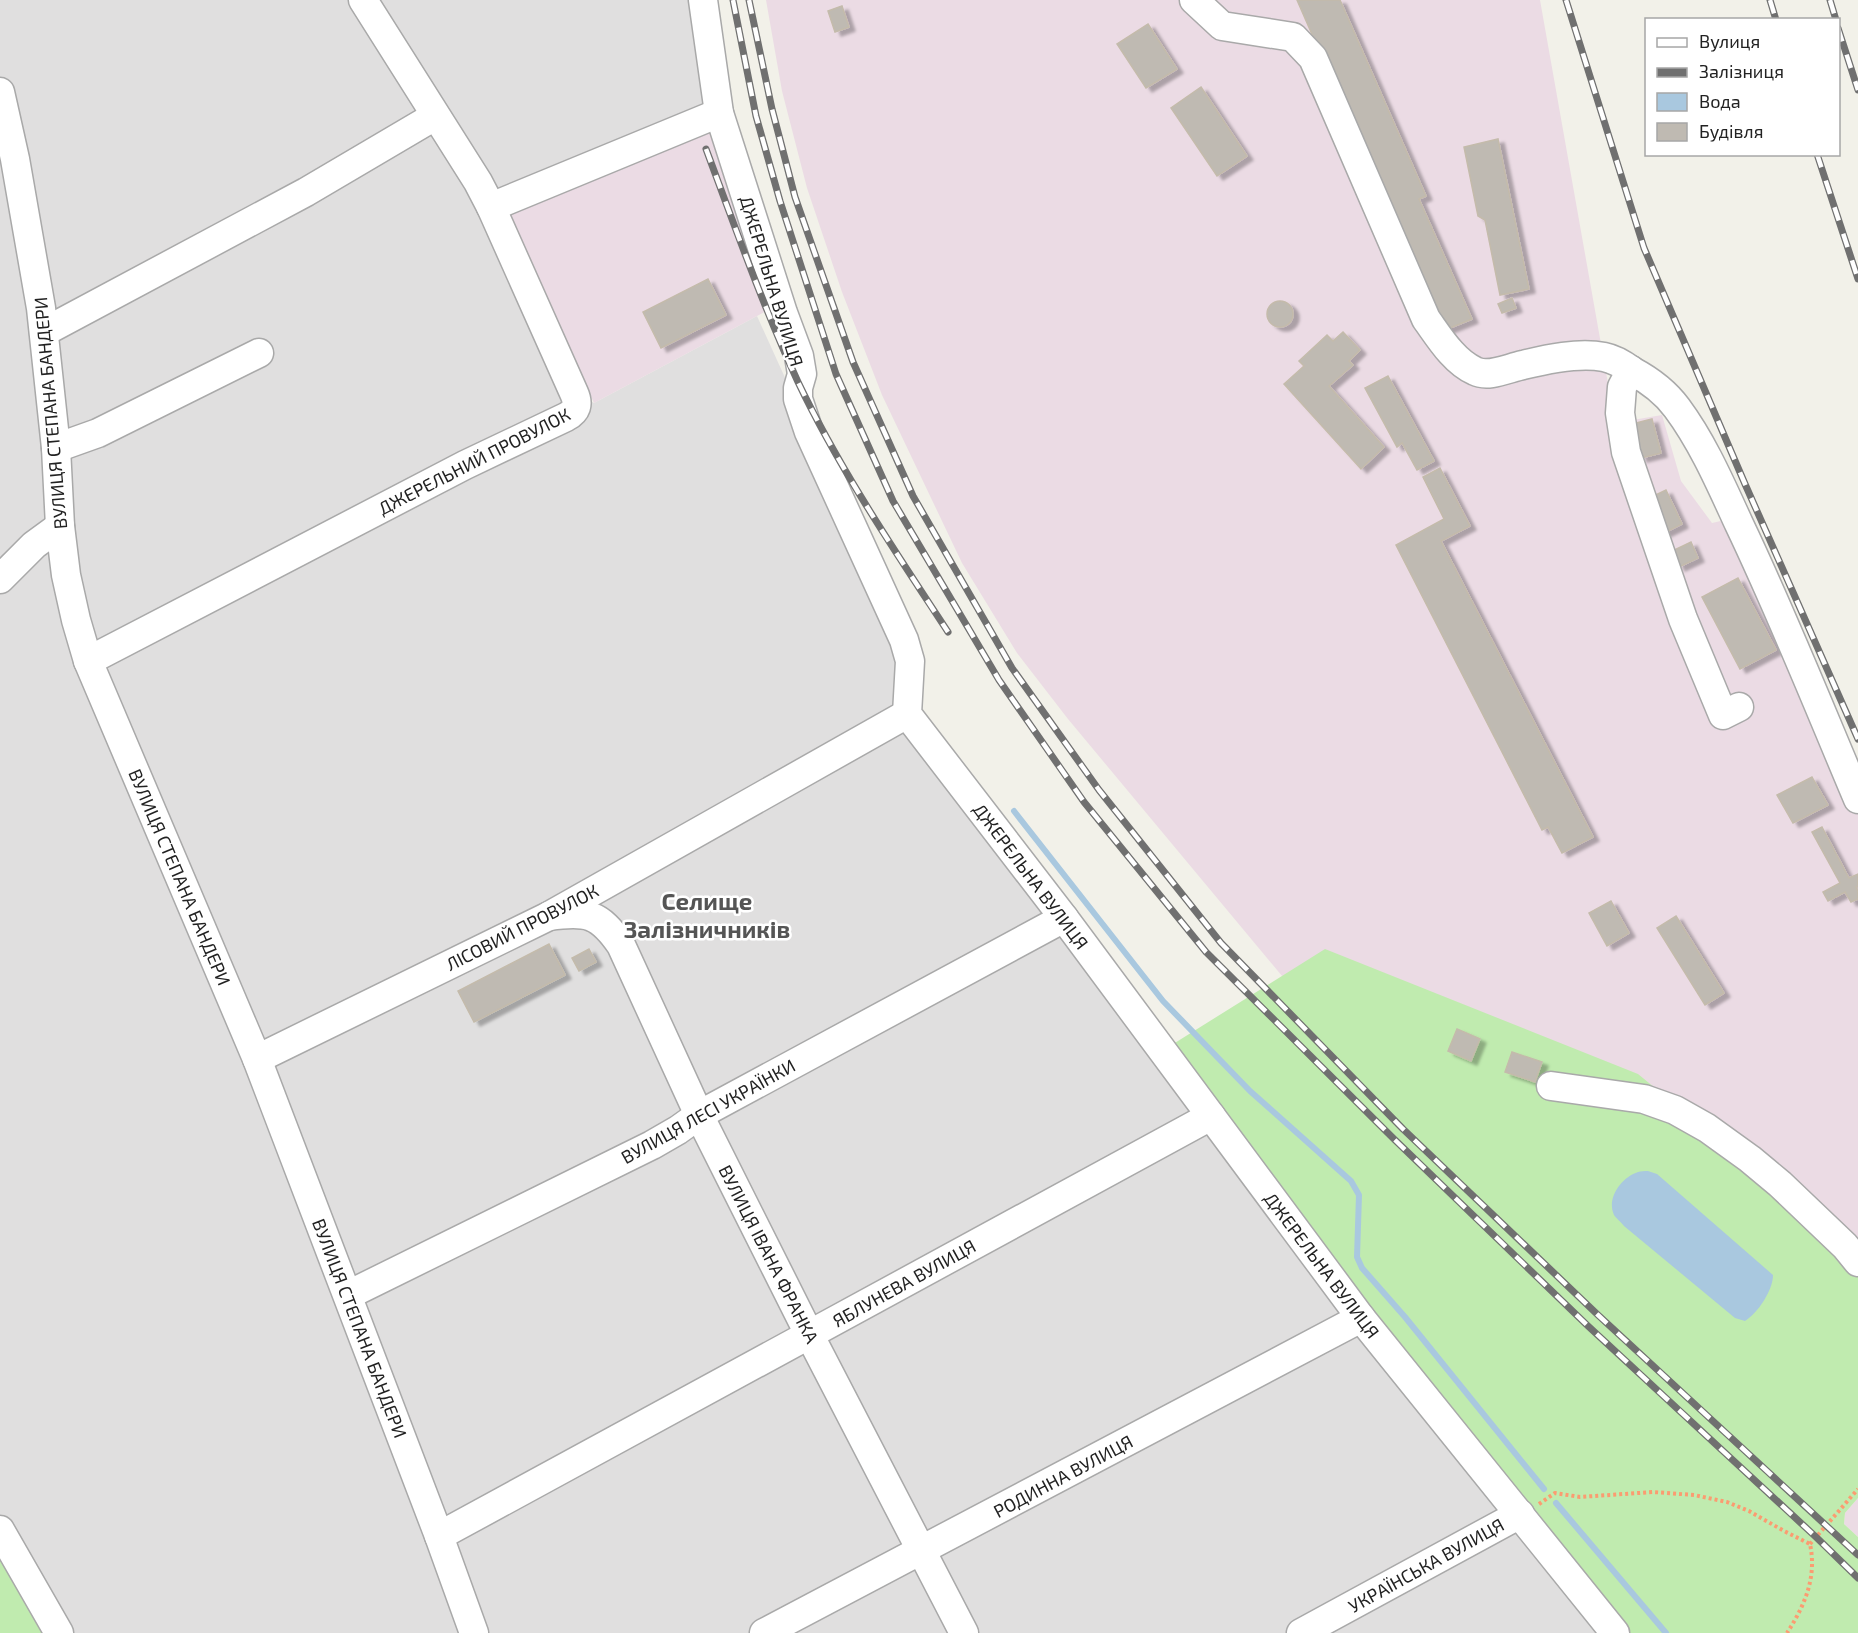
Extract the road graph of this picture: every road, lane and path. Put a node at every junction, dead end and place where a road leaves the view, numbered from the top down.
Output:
1 (363, 0) edge
2 (703, 0) edge
3 (1194, 0) edge
4 (0, 92) edge
5 (719, 113) junction
6 (435, 116) junction
7 (491, 207) junction
8 (44, 332) junction
9 (259, 353) dead end
10 (1631, 370) junction
11 (56, 448) junction
12 (60, 526) junction
13 (0, 579) edge
14 (88, 661) junction
15 (1739, 707) dead end
16 (907, 714) junction
17 (1858, 799) edge
18 (549, 916) junction
19 (1064, 918) junction
20 (257, 1059) junction
21 (1551, 1086) dead end
22 (699, 1115) junction
23 (1211, 1116) junction
24 (1858, 1262) edge
25 (348, 1295) junction
26 (1361, 1318) junction
27 (809, 1334) junction
28 (1858, 1490) edge
29 (1520, 1514) junction
30 (0, 1530) edge
31 (440, 1536) junction
32 (1810, 1544) junction
33 (921, 1550) junction
34 (59, 1633) edge
35 (474, 1633) edge
36 (764, 1633) edge
37 (964, 1633) edge
38 (1301, 1633) edge
39 (1615, 1633) edge
40 (1787, 1633) edge

1 - 6 street, ДЖЕРЕЛЬНИЙ ПРОВУЛОК
2 - 5 street, ДЖЕРЕЛЬНА ВУЛИЦЯ
3 - 10 street
4 - 8 street, ВУЛИЦЯ СТЕПАНА БАНДЕРИ
5 - 7 street
5 - 16 street, ДЖЕРЕЛЬНА ВУЛИЦЯ
6 - 7 street, ДЖЕРЕЛЬНИЙ ПРОВУЛОК
6 - 8 street
7 - 14 street, ДЖЕРЕЛЬНИЙ ПРОВУЛОК
8 - 11 street, ВУЛИЦЯ СТЕПАНА БАНДЕРИ
9 - 11 street
10 - 15 street
10 - 17 street
11 - 12 street, ВУЛИЦЯ СТЕПАНА БАНДЕРИ
12 - 13 street
12 - 14 street, ВУЛИЦЯ СТЕПАНА БАНДЕРИ
14 - 20 street, ВУЛИЦЯ СТЕПАНА БАНДЕРИ
16 - 18 street, ЛІСОВИЙ ПРОВУЛОК
16 - 19 street, ДЖЕРЕЛЬНА ВУЛИЦЯ
18 - 20 street, ЛІСОВИЙ ПРОВУЛОК
18 - 22 street, ВУЛИЦЯ ІВАНА ФРАНКА
19 - 22 street, ВУЛИЦЯ ЛЕСІ УКРАЇНКИ
19 - 23 street, ДЖЕРЕЛЬНА ВУЛИЦЯ
20 - 25 street, ВУЛИЦЯ СТЕПАНА БАНДЕРИ
21 - 24 street
22 - 25 street, ВУЛИЦЯ ЛЕСІ УКРАЇНКИ
22 - 27 street, ВУЛИЦЯ ІВАНА ФРАНКА
23 - 26 street, ДЖЕРЕЛЬНА ВУЛИЦЯ
23 - 27 street, ЯБЛУНЕВА ВУЛИЦЯ
25 - 31 street, ВУЛИЦЯ СТЕПАНА БАНДЕРИ
26 - 29 street, ДЖЕРЕЛЬНА ВУЛИЦЯ
26 - 33 street, РОДИННА ВУЛИЦЯ
27 - 31 street, ЯБЛУНЕВА ВУЛИЦЯ
27 - 33 street, ВУЛИЦЯ ІВАНА ФРАНКА
28 - 32 path
29 - 32 path
29 - 38 street, УКРАЇНСЬКА ВУЛИЦЯ
29 - 39 street, ДЖЕРЕЛЬНА ВУЛИЦЯ
30 - 34 street
31 - 35 street, ВУЛИЦЯ СТЕПАНА БАНДЕРИ
32 - 40 path
33 - 36 street, РОДИННА ВУЛИЦЯ
33 - 37 street, ВУЛИЦЯ ІВАНА ФРАНКА

